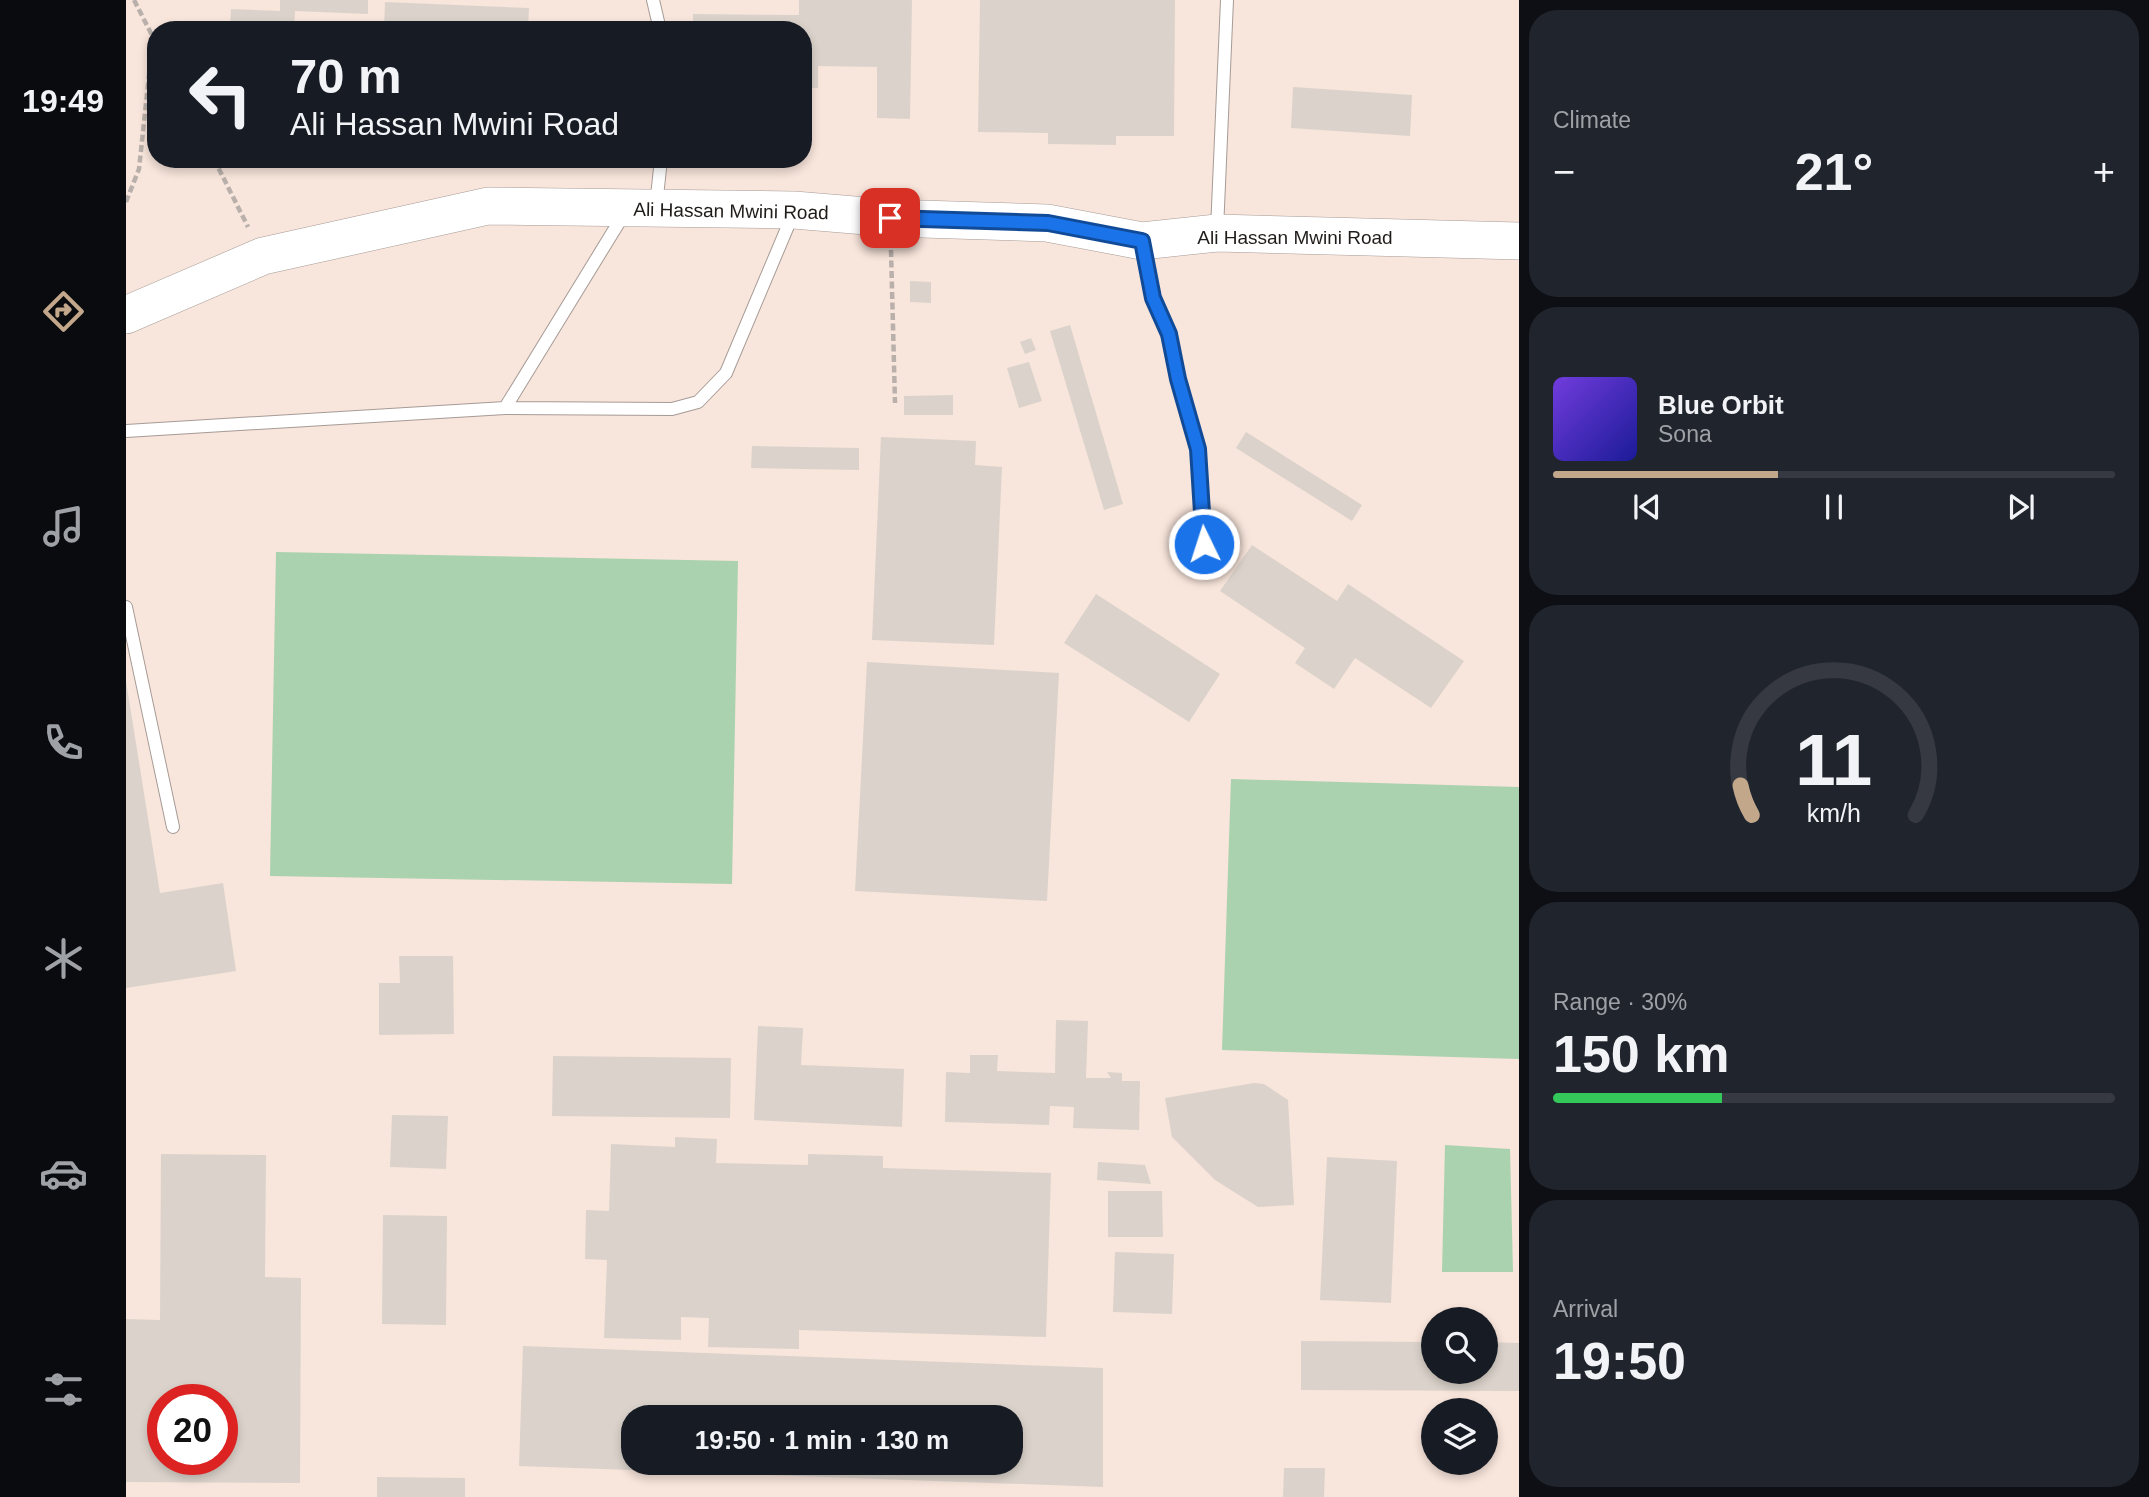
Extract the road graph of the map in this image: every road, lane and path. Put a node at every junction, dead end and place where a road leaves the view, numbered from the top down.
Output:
1 (134, 0) edge
2 (653, 0) edge
3 (1227, 0) edge
4 (658, 21) edge
5 (147, 27) edge
6 (147, 101) edge
7 (219, 168) edge
8 (658, 168) edge
9 (126, 202) edge
10 (641, 209) junction
11 (794, 210) junction
12 (890, 218) junction
13 (1217, 233) junction
14 (1142, 241) junction
15 (1519, 241) edge
16 (263, 256) junction
17 (126, 316) edge
18 (895, 403) dead end
19 (505, 408) junction
20 (126, 431) edge
21 (1204, 544) dead end
22 (126, 607) edge
23 (173, 827) dead end

1 - 5 path
2 - 4 lane
3 - 13 lane
6 - 9 path
7 - 16 path
8 - 10 lane
10 - 11 main road, Ali Hassan Mwini Road
10 - 16 main road, Ali Hassan Mwini Road
10 - 19 lane
11 - 12 main road, Ali Hassan Mwini Road
11 - 19 lane
12 - 14 main road, Ali Hassan Mwini Road
12 - 18 path
13 - 14 main road, Ali Hassan Mwini Road
13 - 15 main road, Ali Hassan Mwini Road
14 - 21 lane
16 - 17 main road, Ali Hassan Mwini Road
19 - 20 lane
22 - 23 lane

